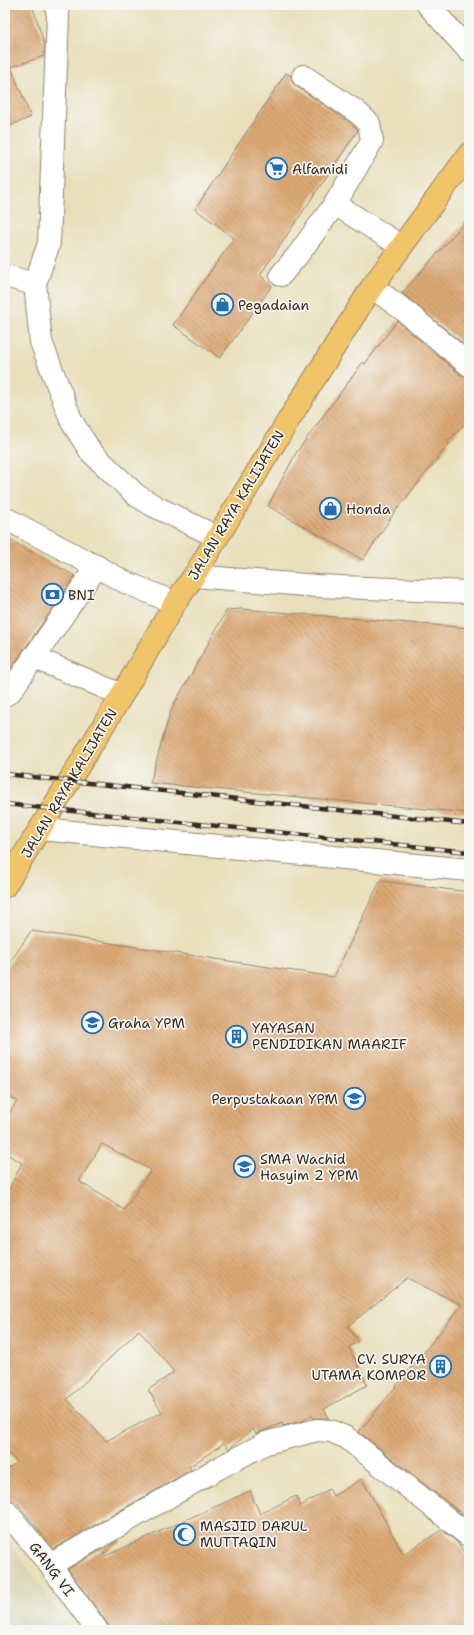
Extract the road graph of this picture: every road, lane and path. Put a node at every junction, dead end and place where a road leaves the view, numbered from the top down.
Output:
1 (56, 5) edge
2 (428, 5) edge
3 (469, 51) edge
4 (303, 76) dead end
5 (469, 154) edge
6 (336, 204) junction
7 (401, 246) junction
8 (280, 275) dead end
9 (5, 276) edge
10 (35, 284) junction
11 (372, 287) junction
12 (469, 365) edge
13 (5, 518) edge
14 (217, 537) junction
15 (97, 566) junction
16 (194, 576) junction
17 (469, 592) edge
18 (175, 603) junction
19 (33, 656) junction
20 (5, 695) edge
21 (122, 695) junction
22 (41, 828) junction
23 (12, 865) edge
24 (469, 870) edge
25 (5, 886) edge
26 (5, 1510) edge
27 (469, 1536) edge
28 (50, 1565) junction
29 (97, 1630) edge

1 - 10 street
2 - 3 street
4 - 6 street
5 - 7 main road, JALAN RAYA KALIJATEN
6 - 7 street
6 - 8 street
7 - 11 main road, JALAN RAYA KALIJATEN
9 - 10 street
10 - 14 street
11 - 12 street
11 - 14 main road, JALAN RAYA KALIJATEN
13 - 15 street
14 - 16 main road, JALAN RAYA KALIJATEN
15 - 18 street
15 - 19 street
16 - 17 street
16 - 18 main road, JALAN RAYA KALIJATEN
18 - 21 main road, JALAN RAYA KALIJATEN
19 - 20 street
19 - 21 street
21 - 22 main road, JALAN RAYA KALIJATEN
22 - 23 main road, JALAN RAYA KALIJATEN
22 - 24 street
23 - 25 main road, JALAN RAYA KALIJATEN
26 - 28 street, GANG VI
27 - 28 street
28 - 29 street, GANG VI

